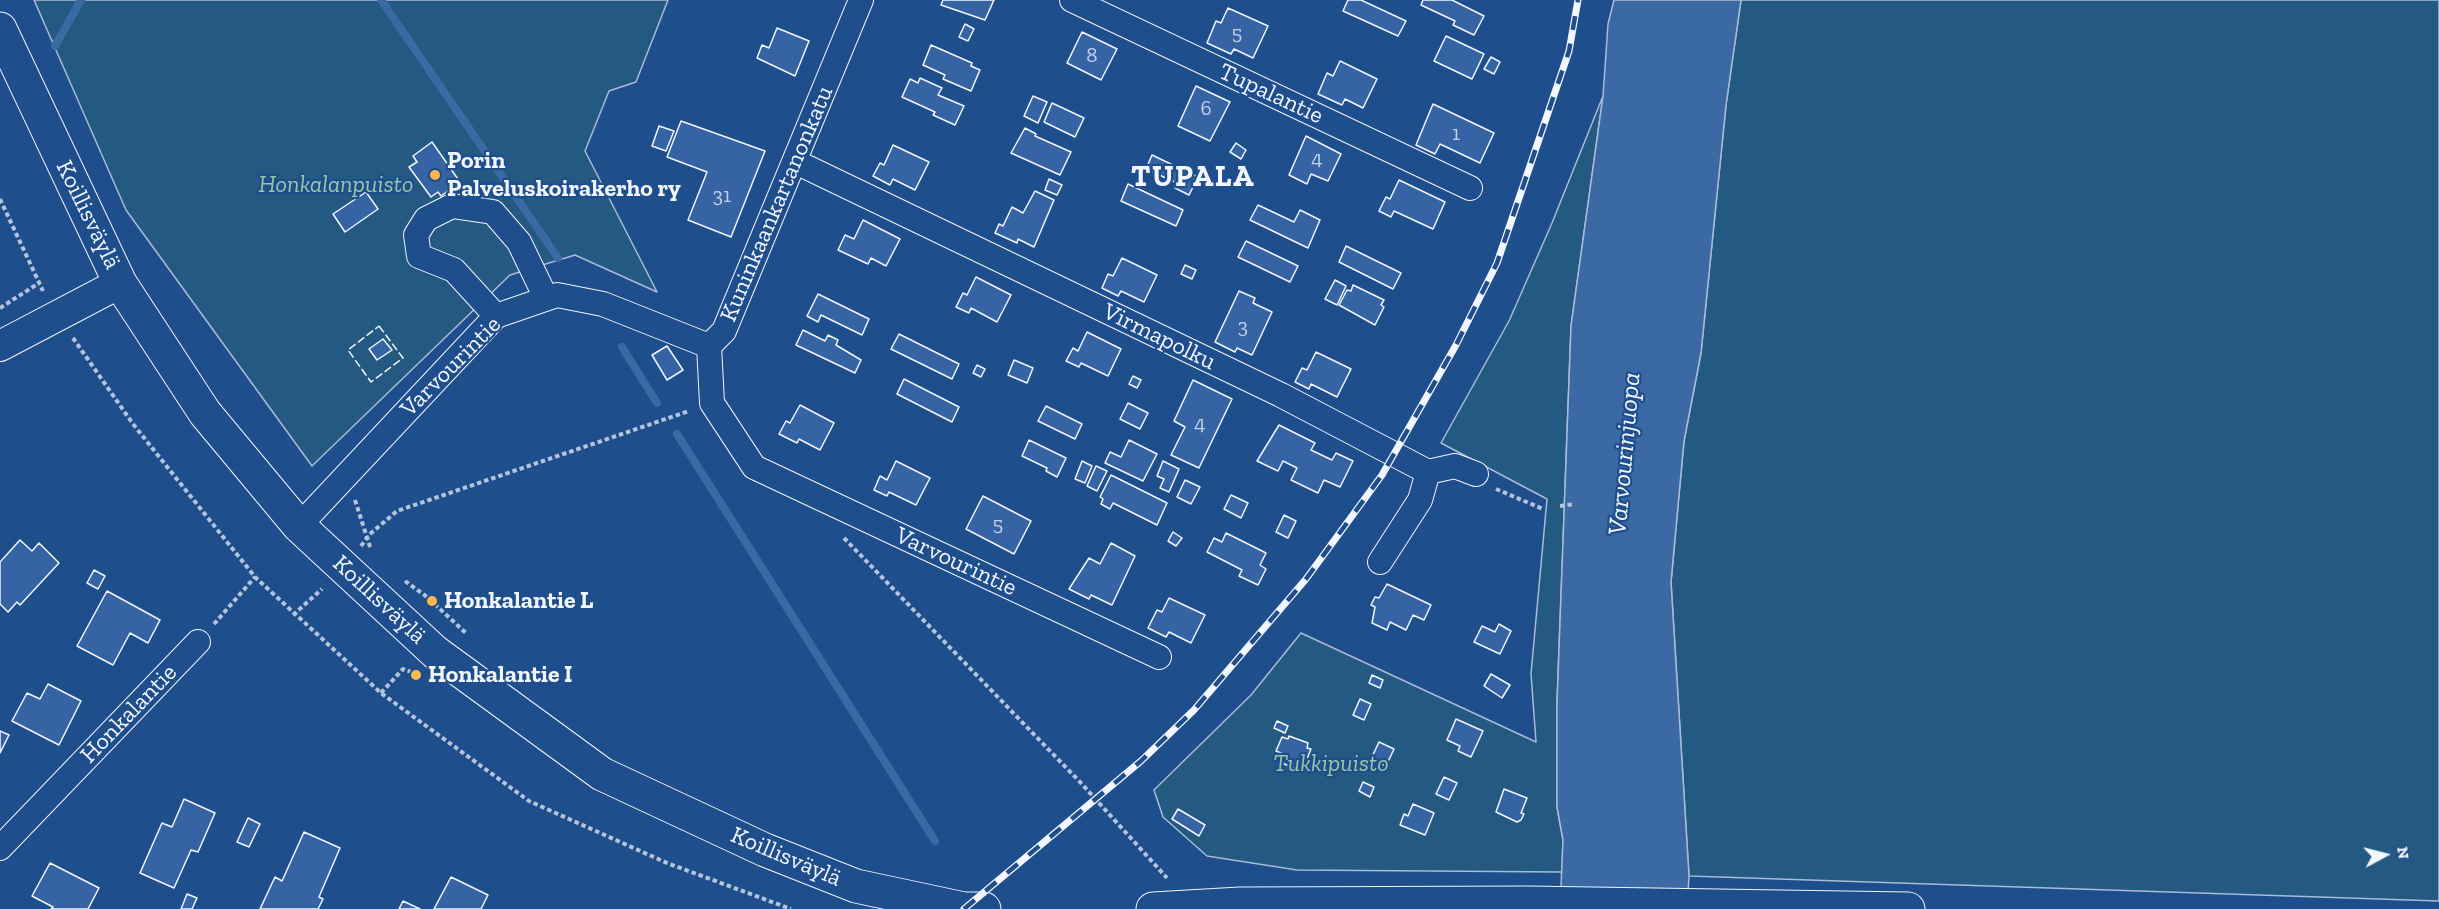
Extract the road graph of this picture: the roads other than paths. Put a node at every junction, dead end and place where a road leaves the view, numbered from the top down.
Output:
1 (861, 0) edge
2 (1072, 0) edge
3 (0, 29) edge
4 (796, 162) junction
5 (1470, 188) dead end
6 (120, 284) junction
7 (546, 298) junction
8 (496, 316) junction
9 (0, 346) edge
10 (709, 346) junction
11 (754, 466) joint
12 (1428, 472) junction
13 (1476, 474) road end
14 (298, 526) junction
15 (1380, 562) dead end
16 (198, 642) road end
17 (1159, 657) dead end
18 (0, 848) edge
19 (1162, 908) edge
20 (984, 909) edge
21 (1908, 909) edge

1 - 4 street, Kuninkaankartanonkatu
2 - 5 street, Tupalantie
3 - 6 main road, Koillisväylä
4 - 10 street, Kuninkaankartanonkatu
4 - 12 street, Virmapolku
6 - 9 street
6 - 14 main road, Koillisväylä
7 - 8 street, Varvourintie
7 - 8 street
7 - 10 street, Varvourintie
8 - 14 street, Varvourintie
10 - 11 street, Kuninkaankartanonkatu
11 - 17 street, Varvourintie
12 - 13 street
12 - 15 street
14 - 20 main road, Koillisväylä
16 - 18 street, Honkalantie
19 - 21 main road

